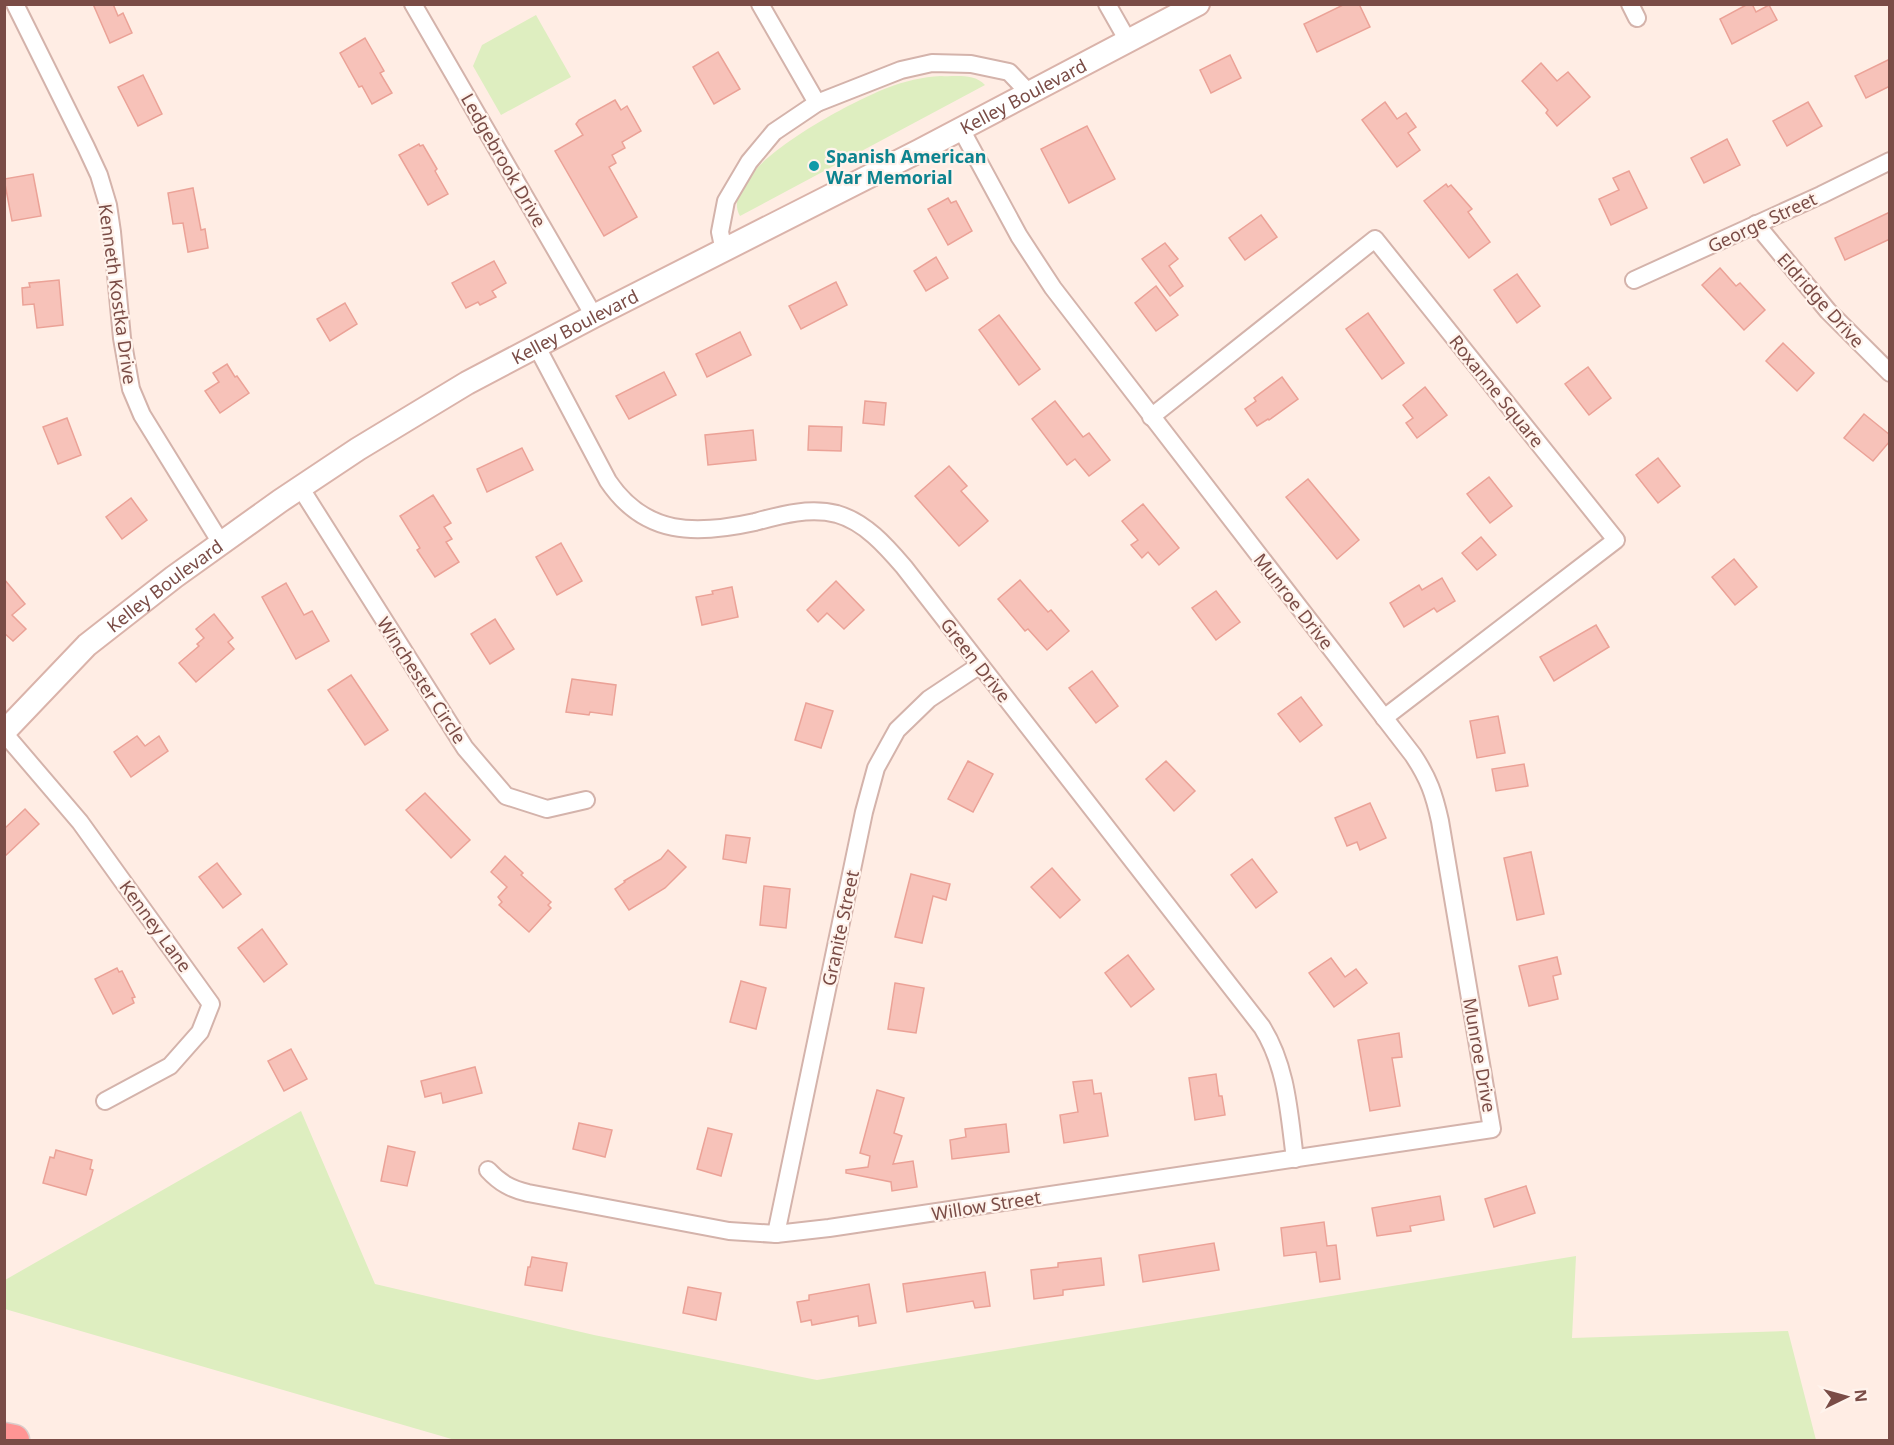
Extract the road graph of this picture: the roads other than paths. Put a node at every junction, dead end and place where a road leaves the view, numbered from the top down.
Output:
1 (15, 4) edge
2 (413, 4) edge
3 (760, 4) edge
4 (1107, 4) edge
5 (1198, 4) edge
6 (1128, 41) junction
7 (1029, 93) junction
8 (817, 103) junction
9 (961, 129) junction
10 (1890, 161) edge
11 (1756, 224) junction
12 (724, 251) junction
13 (1634, 280) dead end
14 (594, 316) junction
15 (537, 347) junction
16 (1890, 373) edge
17 (1150, 417) junction
18 (300, 487) junction
19 (221, 543) junction
20 (980, 665) junction
21 (1384, 718) junction
22 (4, 733) edge
23 (586, 800) dead end
24 (105, 1101) dead end
25 (1492, 1129) joint
26 (1295, 1159) junction
27 (488, 1170) dead end
28 (776, 1234) junction
29 (4, 1438) edge
30 (14, 1440) edge

1 - 19 street, Kenneth Kostka Drive
2 - 14 street, Ledgebrook Drive
3 - 8 street
4 - 6 street
5 - 6 main road, Kelley Boulevard
6 - 7 main road, Kelley Boulevard
7 - 8 street
7 - 9 main road, Kelley Boulevard
8 - 12 street
9 - 12 main road, Kelley Boulevard
9 - 17 street, Munroe Drive
10 - 11 street, George Street
11 - 13 street, George Street
11 - 16 street, Eldridge Drive
12 - 14 main road, Kelley Boulevard
14 - 15 main road, Kelley Boulevard
15 - 18 main road, Kelley Boulevard
15 - 20 street, Green Drive
17 - 21 street, Munroe Drive
17 - 21 street, Roxanne Square
18 - 19 main road, Kelley Boulevard
18 - 23 street, Winchester Circle
19 - 22 main road, Kelley Boulevard
20 - 26 street, Green Drive
20 - 28 street, Granite Street
21 - 25 street, Munroe Drive
22 - 24 street, Kenney Lane
25 - 26 street, Willow Street
26 - 28 street, Willow Street
27 - 28 street, Willow Street
29 - 30 highway

